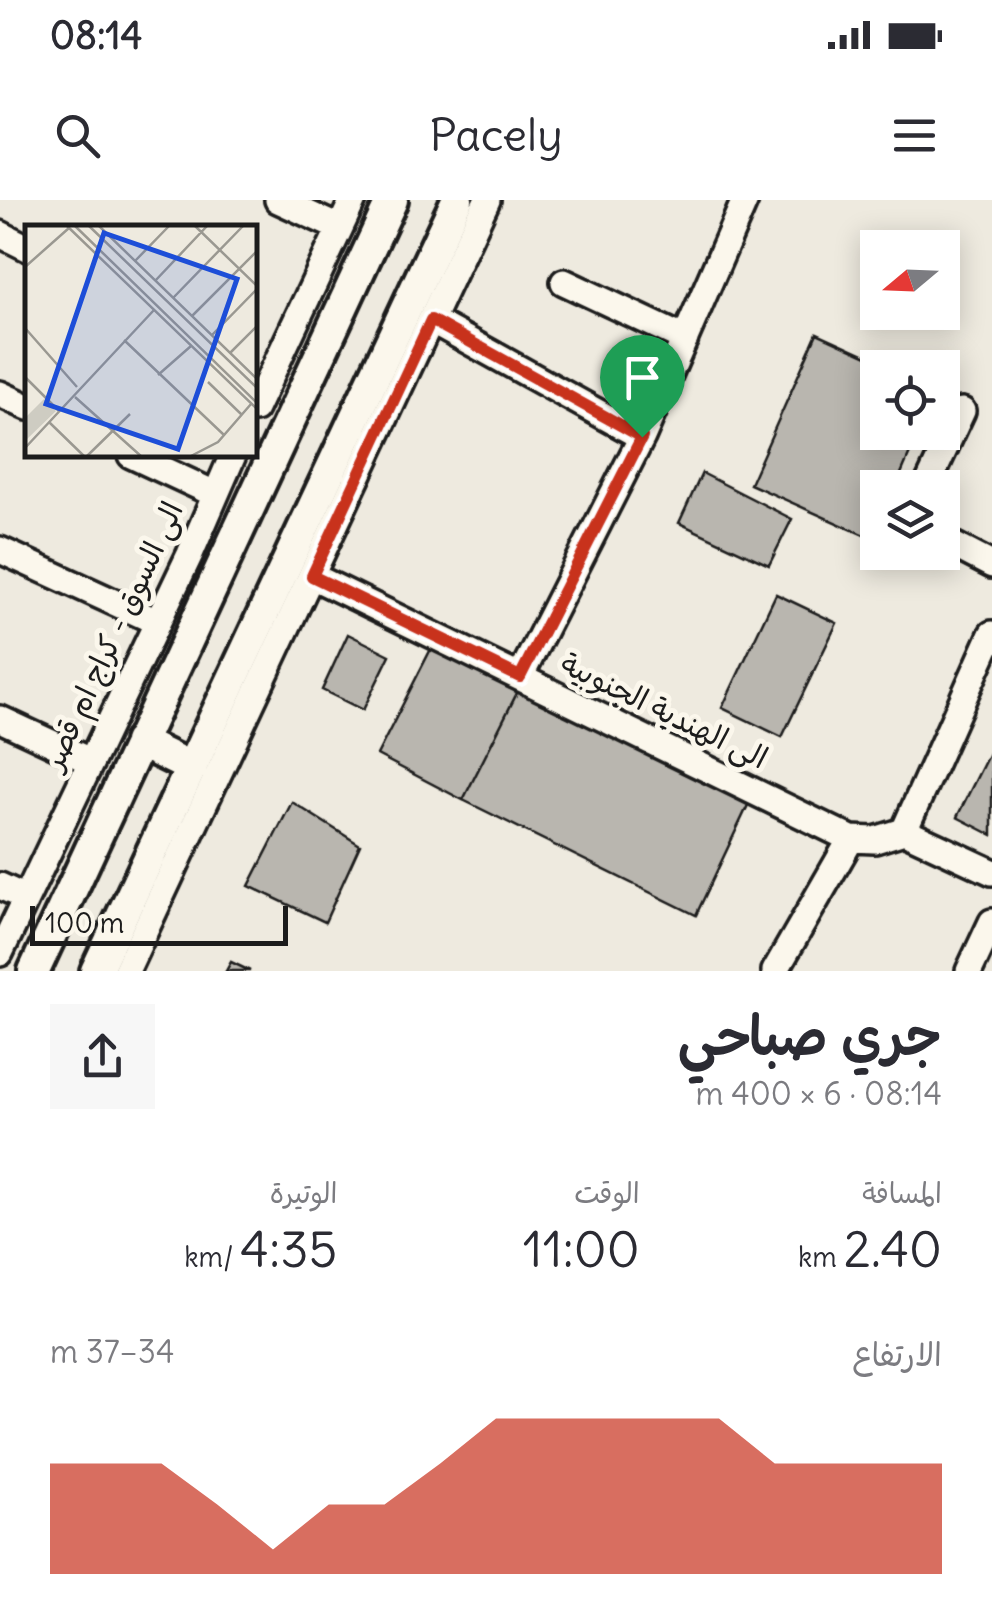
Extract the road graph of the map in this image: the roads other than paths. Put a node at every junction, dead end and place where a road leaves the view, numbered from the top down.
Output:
1 (278, 200) edge
2 (353, 200) edge
3 (392, 200) edge
4 (457, 200) edge
5 (487, 200) edge
6 (745, 200) edge
7 (340, 228) junction
8 (0, 234) edge
9 (25, 246) edge
10 (564, 282) dead end
11 (431, 320) junction
12 (685, 339) junction
13 (265, 361) edge
14 (0, 394) edge
15 (258, 395) edge
16 (25, 405) edge
17 (962, 410) dead end
18 (642, 437) junction
19 (137, 458) edge
20 (232, 458) edge
21 (934, 470) edge
22 (215, 494) junction
23 (960, 548) edge
24 (0, 550) edge
25 (992, 565) edge
26 (312, 576) junction
27 (156, 621) junction
28 (273, 627) junction
29 (992, 634) edge
30 (520, 677) junction
31 (0, 719) edge
32 (139, 742) junction
33 (90, 761) junction
34 (192, 768) junction
35 (904, 832) junction
36 (852, 839) junction
37 (992, 872) edge
38 (0, 886) edge
39 (26, 898) junction
40 (992, 922) edge
41 (0, 953) edge
42 (34, 971) edge
43 (96, 971) edge
44 (126, 971) edge
45 (775, 971) edge
46 (969, 971) edge

1 - 7 street
2 - 7 street
3 - 32 main road
4 - 28 main road
5 - 11 street
6 - 12 street
7 - 13 street
8 - 9 street
10 - 12 street
11 - 18 street
11 - 26 street
12 - 18 street
13 - 15 street
14 - 16 street
17 - 21 street
18 - 30 street
19 - 22 street
20 - 22 street, الى السوق - كراج ام قصر
22 - 27 street, الى السوق - كراج ام قصر
23 - 25 street
24 - 27 street
26 - 28 street
26 - 30 street, الى الهندية الجنوبية
27 - 33 street, الى السوق - كراج ام قصر
28 - 34 main road
28 - 44 street
29 - 35 street
30 - 36 street, الى الهندية الجنوبية
31 - 33 street
32 - 34 main road
32 - 42 main road
33 - 39 street, الى السوق - كراج ام قصر
34 - 43 main road
35 - 36 street
35 - 37 street
36 - 45 street
38 - 39 street
39 - 41 street, الى السوق - كراج ام قصر
40 - 46 street

